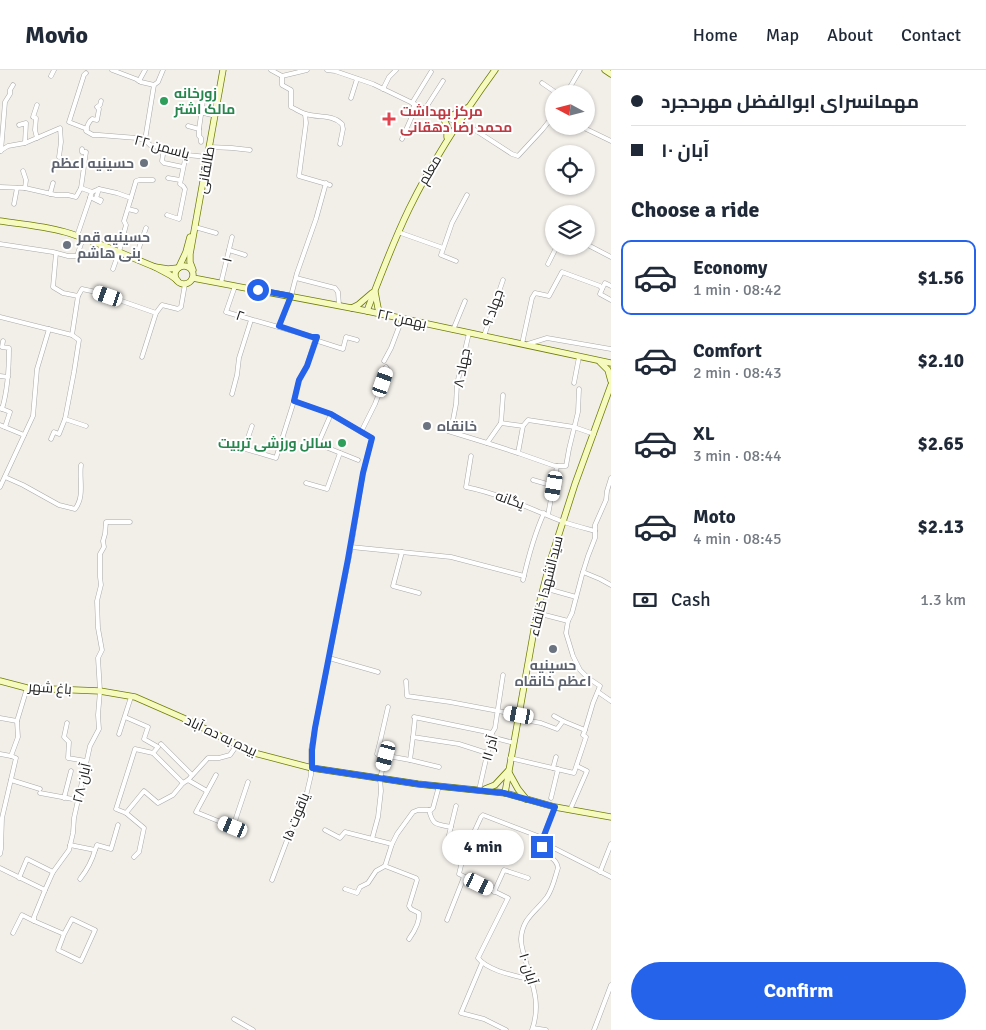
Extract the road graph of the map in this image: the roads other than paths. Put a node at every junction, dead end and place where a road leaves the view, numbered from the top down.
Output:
1 (54, 70) edge
2 (112, 70) edge
3 (145, 70) edge
4 (163, 70) edge
5 (222, 70) edge
6 (271, 70) edge
7 (307, 70) edge
8 (327, 70) edge
9 (396, 70) edge
10 (495, 70) edge
11 (580, 70) edge
12 (605, 70) edge
13 (431, 72) dead end
14 (86, 73) dead end
15 (611, 74) edge
16 (52, 76) dead end
17 (282, 76) junction
18 (357, 79) junction
19 (139, 81) junction
20 (443, 81) dead end
21 (542, 83) dead end
22 (13, 84) dead end
23 (154, 84) junction
24 (545, 85) edge
25 (571, 85) edge
26 (383, 89) junction
27 (352, 98) dead end
28 (100, 101) dead end
29 (203, 102) dead end
30 (413, 103) junction
31 (37, 106) dead end
32 (469, 106) junction
33 (187, 109) dead end
34 (424, 109) junction
35 (201, 113) junction
36 (305, 114) junction
37 (212, 115) junction
38 (442, 116) junction
39 (457, 123) junction
40 (19, 125) dead end
41 (188, 126) dead end
42 (545, 126) edge
43 (199, 129) junction
44 (86, 130) junction
45 (595, 134) edge
46 (37, 138) junction
47 (402, 139) dead end
48 (145, 140) junction
49 (201, 142) dead end
50 (446, 142) junction
51 (611, 142) edge
52 (25, 143) junction
53 (340, 144) dead end
54 (210, 147) junction
55 (164, 148) junction
56 (82, 149) dead end
57 (250, 150) dead end
58 (0, 151) edge
59 (186, 155) junction
60 (59, 157) dead end
61 (206, 157) junction
62 (183, 167) junction
63 (23, 171) dead end
64 (168, 178) dead end
65 (153, 180) dead end
66 (180, 180) junction
67 (53, 183) dead end
68 (0, 187) edge
69 (17, 188) junction
70 (25, 188) junction
71 (81, 188) junction
72 (99, 189) junction
73 (50, 194) junction
74 (468, 194) dead end
75 (91, 195) junction
76 (131, 198) junction
77 (14, 204) dead end
78 (128, 209) junction
79 (136, 211) dead end
80 (167, 215) dead end
81 (0, 221) edge
82 (196, 227) junction
83 (146, 228) dead end
84 (398, 232) junction
85 (216, 233) dead end
86 (80, 237) junction
87 (232, 237) dead end
88 (0, 244) edge
89 (443, 248) junction
90 (595, 249) edge
91 (229, 250) junction
92 (119, 252) junction
93 (56, 253) junction
94 (245, 255) dead end
95 (551, 255) edge
96 (611, 257) edge
97 (135, 259) junction
98 (456, 261) dead end
99 (548, 264) dead end
100 (155, 267) junction
101 (179, 267) junction
102 (113, 269) dead end
103 (193, 270) junction
104 (193, 278) junction
105 (296, 278) junction
106 (177, 280) junction
107 (503, 280) dead end
108 (221, 283) junction
109 (185, 284) junction
110 (235, 286) junction
111 (611, 286) edge
112 (602, 289) junction
113 (373, 292) junction
114 (78, 296) junction
115 (291, 296) junction
116 (611, 300) edge
117 (465, 301) dead end
118 (339, 306) junction
119 (352, 308) junction
120 (365, 311) junction
121 (156, 313) junction
122 (381, 314) junction
123 (0, 317) edge
124 (402, 319) junction
125 (251, 320) junction
126 (279, 326) junction
127 (49, 329) junction
128 (453, 330) junction
129 (469, 333) junction
130 (72, 335) junction
131 (484, 336) junction
132 (315, 340) junction
133 (357, 340) dead end
134 (3, 341) dead end
135 (524, 345) junction
136 (611, 349) edge
137 (142, 357) dead end
138 (579, 357) junction
139 (384, 361) dead end
140 (599, 361) junction
141 (611, 363) edge
142 (386, 367) dead end
143 (0, 376) edge
144 (8, 377) junction
145 (611, 380) edge
146 (574, 383) dead end
147 (611, 386) edge
148 (579, 389) dead end
149 (232, 394) dead end
150 (503, 395) dead end
151 (294, 401) junction
152 (1, 409) edge
153 (331, 414) junction
154 (66, 419) junction
155 (501, 423) junction
156 (0, 425) edge
157 (86, 426) dead end
158 (252, 426) dead end
159 (523, 426) junction
160 (5, 427) junction
161 (574, 427) junction
162 (361, 432) junction
163 (594, 434) junction
164 (24, 435) junction
165 (51, 439) dead end
166 (222, 442) dead end
167 (486, 443) junction
168 (244, 449) junction
169 (340, 452) junction
170 (518, 453) junction
171 (471, 456) dead end
172 (358, 460) dead end
173 (81, 465) dead end
174 (558, 466) junction
175 (5, 477) junction
176 (611, 478) edge
177 (534, 480) dead end
178 (306, 482) dead end
179 (554, 486) junction
180 (0, 487) edge
181 (546, 514) junction
182 (563, 521) junction
183 (130, 522) dead end
184 (595, 531) junction
185 (351, 547) junction
186 (402, 552) junction
187 (583, 572) junction
188 (611, 585) edge
189 (544, 588) junction
190 (419, 593) dead end
191 (576, 597) junction
192 (537, 614) junction
193 (568, 621) junction
194 (329, 658) junction
195 (378, 672) dead end
196 (503, 675) dead end
197 (0, 681) edge
198 (406, 681) dead end
199 (27, 688) junction
200 (100, 691) junction
201 (598, 692) junction
202 (131, 696) junction
203 (611, 701) edge
204 (388, 707) dead end
205 (498, 712) junction
206 (554, 716) dead end
207 (125, 717) junction
208 (519, 717) junction
209 (0, 718) edge
210 (563, 721) junction
211 (17, 722) junction
212 (67, 723) dead end
213 (585, 730) junction
214 (119, 734) dead end
215 (491, 735) junction
216 (413, 737) junction
217 (514, 742) junction
218 (161, 744) dead end
219 (237, 744) junction
220 (153, 753) junction
221 (487, 753) junction
222 (0, 754) edge
223 (11, 756) junction
224 (386, 756) junction
225 (556, 757) dead end
226 (510, 758) junction
227 (410, 760) junction
228 (86, 761) junction
229 (577, 766) junction
230 (439, 767) dead end
231 (312, 768) junction
232 (555, 769) junction
233 (71, 771) dead end
234 (508, 771) junction
235 (192, 775) junction
236 (216, 775) dead end
237 (380, 778) junction
238 (11, 780) junction
239 (185, 781) junction
240 (248, 782) dead end
241 (439, 786) junction
242 (480, 790) junction
243 (207, 791) junction
244 (504, 793) junction
245 (64, 798) junction
246 (551, 798) dead end
247 (526, 799) junction
248 (78, 800) junction
249 (456, 806) dead end
250 (555, 807) junction
251 (429, 810) junction
252 (570, 810) junction
253 (126, 813) junction
254 (611, 816) edge
255 (118, 825) dead end
256 (451, 827) junction
257 (324, 830) dead end
258 (372, 839) junction
259 (543, 840) junction
260 (470, 841) dead end
261 (392, 844) junction
262 (611, 844) edge
263 (70, 845) junction
264 (95, 850) junction
265 (0, 854) edge
266 (134, 857) dead end
267 (385, 866) junction
268 (0, 868) edge
269 (53, 872) junction
270 (600, 872) junction
271 (464, 877) junction
272 (611, 877) edge
273 (19, 878) junction
274 (528, 878) dead end
275 (80, 879) dead end
276 (272, 880) dead end
277 (345, 889) dead end
278 (45, 890) junction
279 (494, 892) junction
280 (447, 920) dead end
281 (34, 921) junction
282 (13, 933) dead end
283 (64, 934) junction
284 (409, 939) dead end
285 (482, 963) junction
286 (532, 980) junction
287 (611, 985) edge
288 (234, 1019) dead end
289 (532, 1029) edge
290 (253, 1030) edge
291 (506, 1030) edge
292 (546, 1030) edge
293 (594, 1030) edge

1 - 16 street
2 - 19 street
3 - 19 street
4 - 23 street
5 - 37 main road, طالقانی
5 - 54 main road, طالقانی
6 - 17 street
7 - 17 street
8 - 18 street
9 - 26 street
10 - 32 main road, معلم
11 - 25 street
12 - 15 main road
13 - 30 street
14 - 44 street, یاسمن ۲۲
17 - 36 street
18 - 26 street
18 - 27 street
19 - 23 street
20 - 34 street
21 - 24 street
22 - 58 street
23 - 48 street
26 - 30 street
28 - 44 street
29 - 35 street
30 - 34 street
30 - 47 street
31 - 46 street
32 - 38 main road
32 - 39 main road, معلم
33 - 35 street
34 - 38 street
35 - 37 street
35 - 43 street
36 - 53 street
36 - 105 street
37 - 61 main road, طالقانی
38 - 39 street
38 - 50 main road
39 - 42 street
39 - 50 main road, معلم
40 - 52 street
41 - 43 street
43 - 49 street
44 - 48 street, یاسمن ۲۲
45 - 51 street
46 - 52 street
46 - 60 street
48 - 55 street, یاسمن ۲۲
50 - 84 main road, معلم
52 - 58 street
54 - 57 street
54 - 61 main road, طالقانی
55 - 59 street, یاسمن ۲۲
55 - 62 street
56 - 71 street
59 - 61 street, یاسمن ۲۲
59 - 62 street
61 - 82 main road, طالقانی
61 - 101 main road, طالقانی
62 - 66 street
63 - 70 street
64 - 66 street
65 - 76 street
66 - 80 street
67 - 73 street
68 - 69 street
69 - 70 street
69 - 77 street
70 - 73 street
71 - 73 street
71 - 75 street
72 - 75 street
72 - 75 street
72 - 76 street
74 - 89 street
75 - 86 street
76 - 78 street
78 - 79 street
78 - 92 street
81 - 86 main road
82 - 85 street
82 - 103 main road, طالقانی
83 - 97 street
84 - 89 street
84 - 113 main road, معلم
86 - 92 main road
86 - 93 street
87 - 91 street, ۱
88 - 93 street
89 - 98 street
90 - 96 street
91 - 94 street
91 - 108 street, ۱
92 - 97 main road
92 - 102 street
93 - 114 street
95 - 99 street
97 - 100 main road
100 - 101 main road
100 - 106 main road
101 - 103 main road
101 - 106 main road
103 - 104 main road
104 - 108 main road, ۲۲ بهمن
104 - 109 main road
105 - 115 street
105 - 118 street
106 - 109 main road
107 - 131 street, جهاد ۹
108 - 110 main road, ۲۲ بهمن
109 - 121 street
110 - 115 main road, ۲۲ بهمن
110 - 125 street, ۲
111 - 112 street
112 - 116 street
112 - 135 street
113 - 119 main road
113 - 120 main road, معلم
113 - 122 main road
114 - 121 street
114 - 130 street
115 - 118 main road, ۲۲ بهمن
115 - 126 street
117 - 128 street
118 - 119 main road, ۲۲ بهمن
119 - 120 main road, ۲۲ بهمن
120 - 122 main road, ۲۲ بهمن
121 - 137 street
122 - 124 main road, ۲۲ بهمن
123 - 127 street
124 - 128 main road, ۲۲ بهمن
124 - 139 street
125 - 126 street
125 - 149 street
126 - 132 street
127 - 130 street
127 - 164 street
128 - 129 main road, ۲۲ بهمن
129 - 131 main road, ۲۲ بهمن
129 - 167 street, جهاد ۸
130 - 154 street
131 - 135 main road, ۲۲ بهمن
132 - 133 street
132 - 151 street
134 - 144 street
135 - 136 street
135 - 138 main road, ۲۲ بهمن
138 - 140 main road, ۲۲ بهمن
138 - 146 street
140 - 141 main road, ۲۲ بهمن
140 - 145 main road
142 - 162 street
143 - 144 street
144 - 152 street
147 - 163 main road, سیدالشهدا خانقاء
148 - 161 street
150 - 155 street
151 - 153 street
151 - 168 street
152 - 160 street
153 - 162 street
153 - 169 street
154 - 157 street
154 - 165 street
155 - 159 street
155 - 167 street
156 - 160 street
158 - 168 street
159 - 161 street
159 - 170 street
160 - 164 street
161 - 163 street
161 - 174 street
162 - 185 street, یاقوت ۱۵
163 - 182 main road, سیدالشهدا خانقاء
164 - 175 street
166 - 168 street
167 - 170 street
169 - 172 street
169 - 178 street
170 - 174 street
171 - 181 street, یگانه
173 - 175 street
174 - 179 street
175 - 180 street
176 - 184 street
177 - 179 street
179 - 181 street
181 - 182 street, یگانه
181 - 186 street
182 - 184 street, یگانه
182 - 189 main road, سیدالشهدا خانقاء
183 - 200 street, آبان ۲۸
184 - 187 street
185 - 186 street
185 - 194 street, یاقوت ۱۵
186 - 190 street
187 - 188 street
187 - 191 street
189 - 191 street
189 - 192 main road, سیدالشهدا خانقاء
191 - 193 street
192 - 193 street
192 - 208 main road, سیدالشهدا خانقاء
193 - 201 street
194 - 195 street
194 - 231 street, یاقوت ۱۵
196 - 205 street, آذر ۱۱
197 - 199 main road, باغ شهر
198 - 205 street
199 - 200 main road, باغ شهر
199 - 211 street
200 - 202 main road, بیده به ده آباد
200 - 228 street, آبان ۲۸
201 - 203 street
201 - 213 street
202 - 207 street
202 - 219 main road, بیده به ده آباد
204 - 224 street
205 - 208 street
205 - 215 street, آذر ۱۱
206 - 210 street
207 - 214 street
207 - 220 street
208 - 210 street
208 - 217 main road, سیدالشهدا خانقاء
209 - 211 street
210 - 213 street
211 - 223 street
212 - 228 street
213 - 229 street
215 - 216 street
215 - 217 street
215 - 221 street, آذر ۱۱
216 - 221 street
216 - 227 street
217 - 226 main road, سیدالشهدا خانقاء
218 - 235 street
219 - 231 main road, بیده به ده آباد
219 - 235 street
220 - 239 street
220 - 253 street
221 - 242 street, آذر ۱۱
222 - 223 street
223 - 238 street
224 - 227 street
224 - 237 street
225 - 232 street
226 - 232 street
226 - 234 main road, سیدالشهدا خانقاء
227 - 230 street
228 - 248 street, آبان ۲۸
229 - 232 street
229 - 252 street
231 - 237 main road, بیده به ده آباد
231 - 276 street, یاقوت ۱۵
232 - 246 street
233 - 245 street
234 - 242 main road
234 - 244 main road, سیدالشهدا خانقاء
234 - 247 main road
235 - 239 street
236 - 243 street
237 - 241 main road, بیده به ده آباد
237 - 258 street
238 - 245 street
238 - 265 street
239 - 243 street
239 - 253 street
240 - 243 street
241 - 242 main road, بیده به ده آباد
241 - 251 street
242 - 244 main road, بیده به ده آباد
244 - 247 main road, بیده به ده آباد
245 - 248 street
247 - 250 main road, بیده به ده آباد
248 - 263 street, آبان ۲۸
249 - 256 street
250 - 252 main road, بیده به ده آباد
250 - 259 street
251 - 256 street
251 - 261 street
252 - 254 main road, بیده به ده آباد
253 - 266 street
255 - 264 street
256 - 271 street
257 - 258 street
258 - 261 street
259 - 260 street
259 - 270 street
259 - 286 street, آبان ۱۰
261 - 267 street
262 - 270 street
263 - 264 street
263 - 269 street, آبان ۲۸
264 - 275 street
267 - 277 street
267 - 284 street
268 - 273 street
269 - 273 street
269 - 278 street, آبان ۲۸
270 - 272 street
271 - 279 street
271 - 280 street
273 - 278 street
274 - 279 street
278 - 281 street, آبان ۲۸
279 - 285 street
281 - 282 street
281 - 283 street
283 - 283 street
285 - 286 street
285 - 291 street
286 - 289 street, آبان ۱۰
287 - 293 street
288 - 290 street
289 - 292 street

